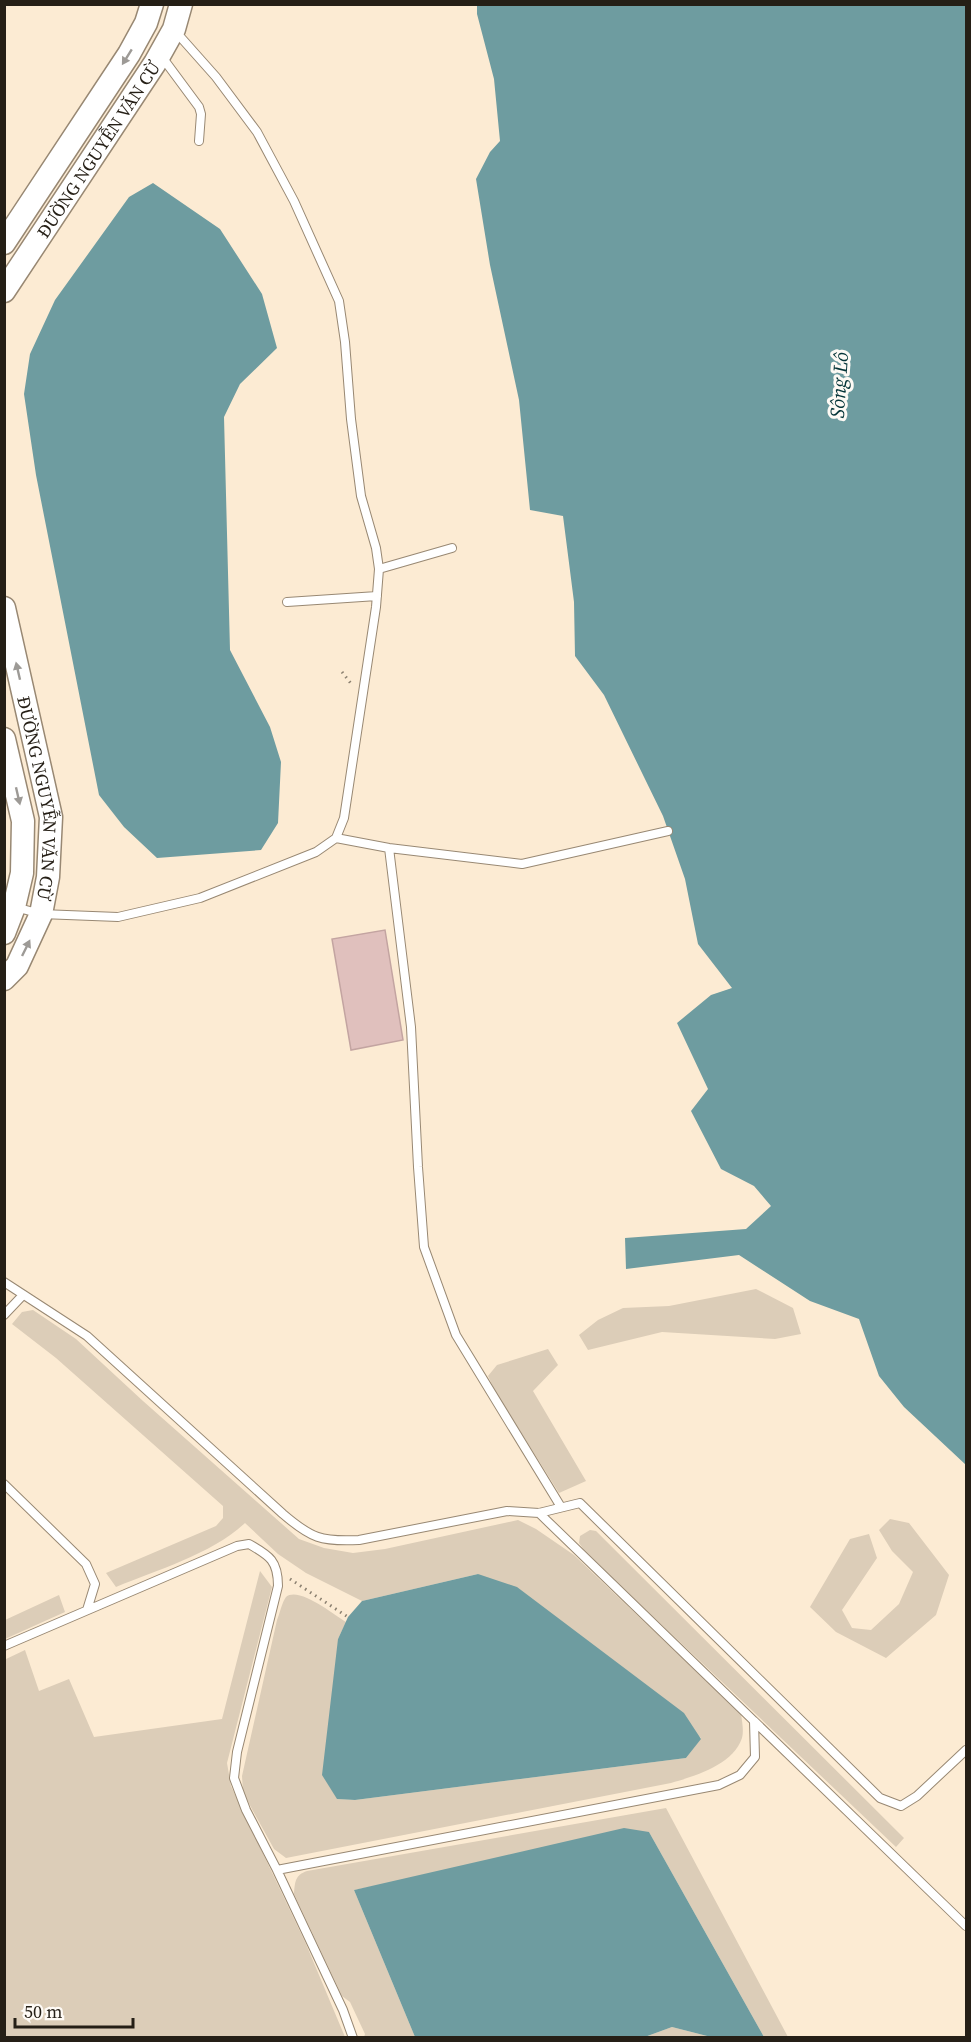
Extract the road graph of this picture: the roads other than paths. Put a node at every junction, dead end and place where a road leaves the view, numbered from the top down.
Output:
1 (152, 4) edge
2 (181, 4) edge
3 (174, 29) junction
4 (160, 54) junction
5 (199, 141) dead end
6 (4, 243) edge
7 (4, 291) edge
8 (452, 548) dead end
9 (378, 569) junction
10 (377, 596) junction
11 (287, 602) dead end
12 (4, 608) edge
13 (4, 739) edge
14 (668, 831) dead end
15 (336, 838) junction
16 (389, 848) junction
17 (12, 903) edge
18 (40, 914) junction
19 (4, 933) edge
20 (4, 979) edge
21 (4, 1282) edge
22 (23, 1295) junction
23 (4, 1315) edge
24 (4, 1484) edge
25 (561, 1507) junction
26 (539, 1513) junction
27 (87, 1610) junction
28 (4, 1646) edge
29 (754, 1720) junction
30 (966, 1750) edge
31 (277, 1870) junction
32 (966, 1926) edge
33 (353, 2037) edge

1 -> 6 main road, ĐƯỜNG NGUYỄN VĂN CỪ
2 - 3 main road, ĐƯỜNG NGUYỄN VĂN CỪ
3 - 4 main road, ĐƯỜNG NGUYỄN VĂN CỪ
3 - 9 lane
4 - 5 lane
4 - 7 main road, ĐƯỜNG NGUYỄN VĂN CỪ
8 - 9 lane
9 - 10 lane
10 - 11 lane
10 - 15 lane
18 -> 12 main road, ĐƯỜNG NGUYỄN VĂN CỪ
13 -> 17 main road, ĐƯỜNG NGUYỄN VĂN CỪ
14 - 16 lane
15 - 16 lane
15 - 18 lane
16 - 25 lane
17 - 18 lane
17 - 19 main road, ĐƯỜNG NGUYỄN VĂN CỪ
20 -> 18 main road, ĐƯỜNG NGUYỄN VĂN CỪ
21 - 22 lane
22 - 23 lane
22 - 26 lane
24 - 27 lane
25 - 26 lane
25 - 30 lane
26 - 29 lane
27 - 28 lane
27 - 31 lane
29 - 31 lane
29 - 32 lane
31 - 33 lane

